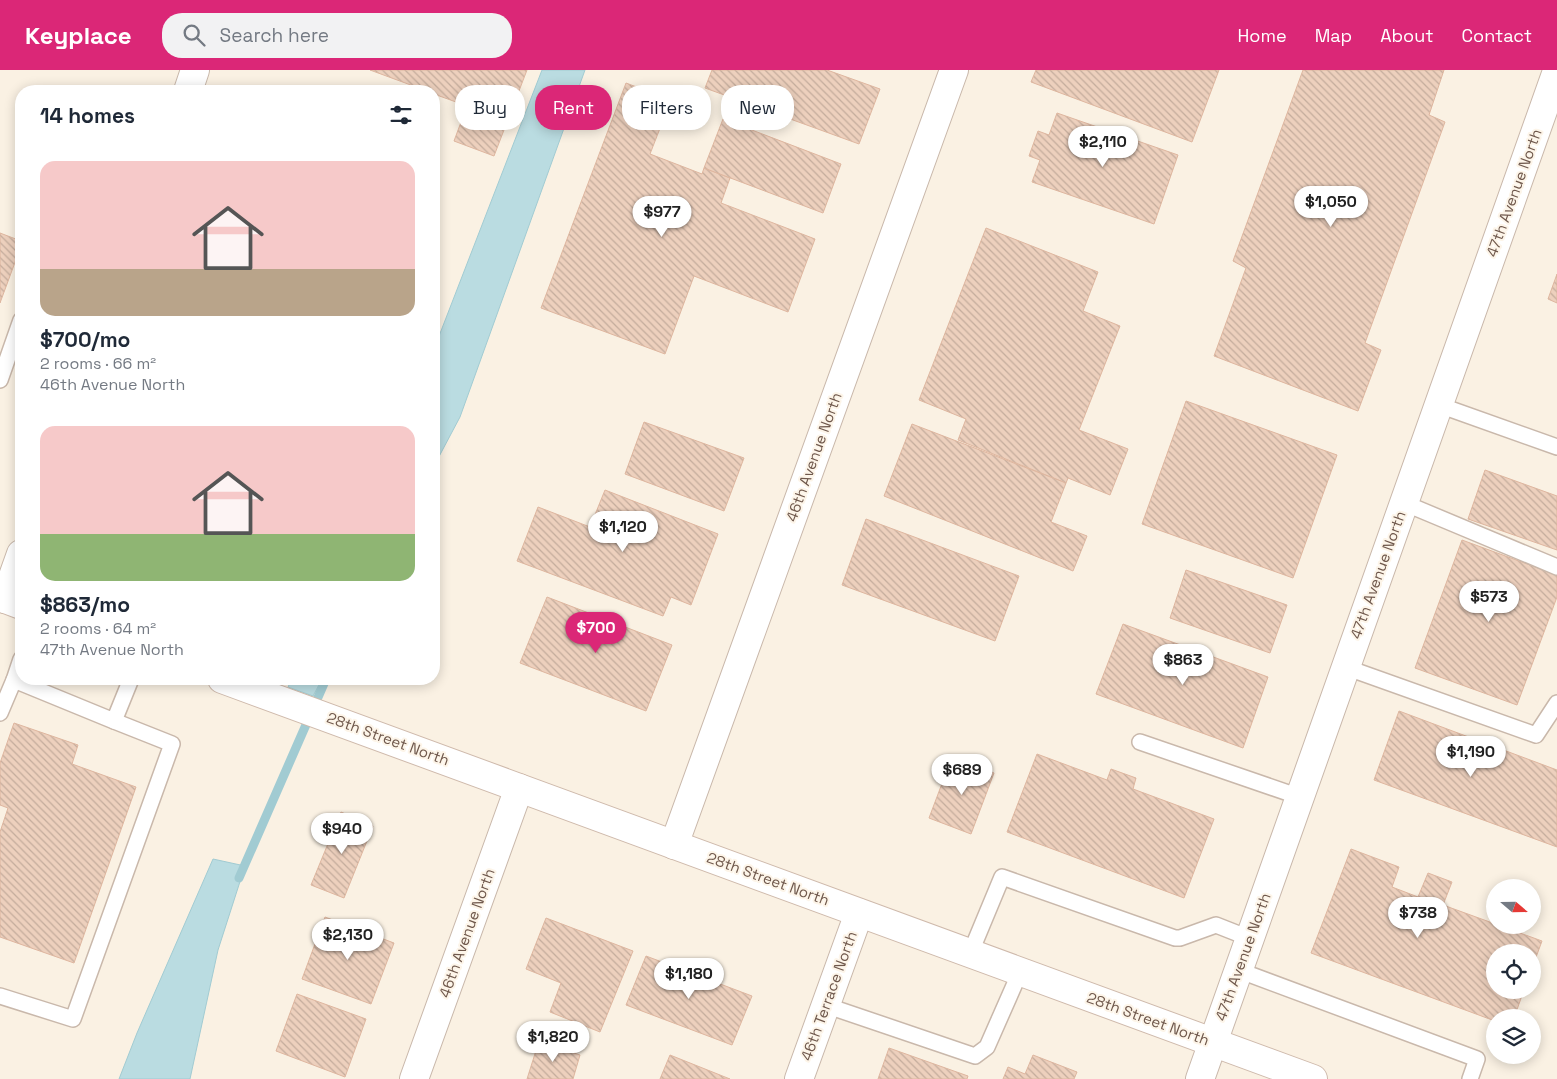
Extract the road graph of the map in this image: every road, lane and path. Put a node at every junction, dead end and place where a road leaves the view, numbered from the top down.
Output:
1 (195, 70) edge
2 (954, 70) edge
3 (1557, 71) edge
4 (190, 85) edge
5 (15, 337) edge
6 (0, 380) edge
7 (1439, 405) junction
8 (1557, 447) edge
9 (1404, 503) junction
10 (1557, 567) edge
11 (15, 577) edge
12 (9, 600) edge
13 (1345, 667) junction
14 (15, 677) edge
15 (14, 680) joint
16 (26, 685) edge
17 (129, 685) edge
18 (239, 685) edge
19 (1557, 703) edge
20 (0, 713) edge
21 (114, 721) junction
22 (1140, 742) dead end
23 (519, 788) junction
24 (1300, 797) junction
25 (674, 845) junction
26 (859, 913) junction
27 (1249, 938) junction
28 (970, 954) junction
29 (1238, 970) junction
30 (1020, 972) junction
31 (0, 996) edge
32 (826, 1005) junction
33 (1212, 1043) junction
34 (414, 1079) edge
35 (799, 1079) edge
36 (1200, 1079) edge
37 (1314, 1079) edge
38 (1470, 1079) edge

1 - 4 street
2 - 25 street, 46th Avenue North
3 - 7 street, 47th Avenue North
5 - 6 lane
7 - 8 lane
7 - 9 street, 47th Avenue North
9 - 10 lane
9 - 13 street, 47th Avenue North
11 - 12 street
13 - 19 lane
13 - 24 street, 47th Avenue North
14 - 15 lane
15 - 20 lane
16 - 21 lane
17 - 21 lane
18 - 23 street, 28th Street North
21 - 31 lane
22 - 24 lane
23 - 25 street, 28th Street North
23 - 34 street, 46th Avenue North
24 - 27 street, 47th Avenue North
25 - 26 street, 28th Street North
26 - 28 street, 28th Street North
26 - 32 street, 46th Terrace North
27 - 28 lane
27 - 29 street, 47th Avenue North
28 - 30 street, 28th Street North
29 - 33 street, 47th Avenue North
29 - 38 lane
30 - 32 lane
30 - 33 street, 28th Street North
32 - 35 street, 46th Terrace North
33 - 36 street, 47th Avenue North
33 - 37 street, 28th Street North

